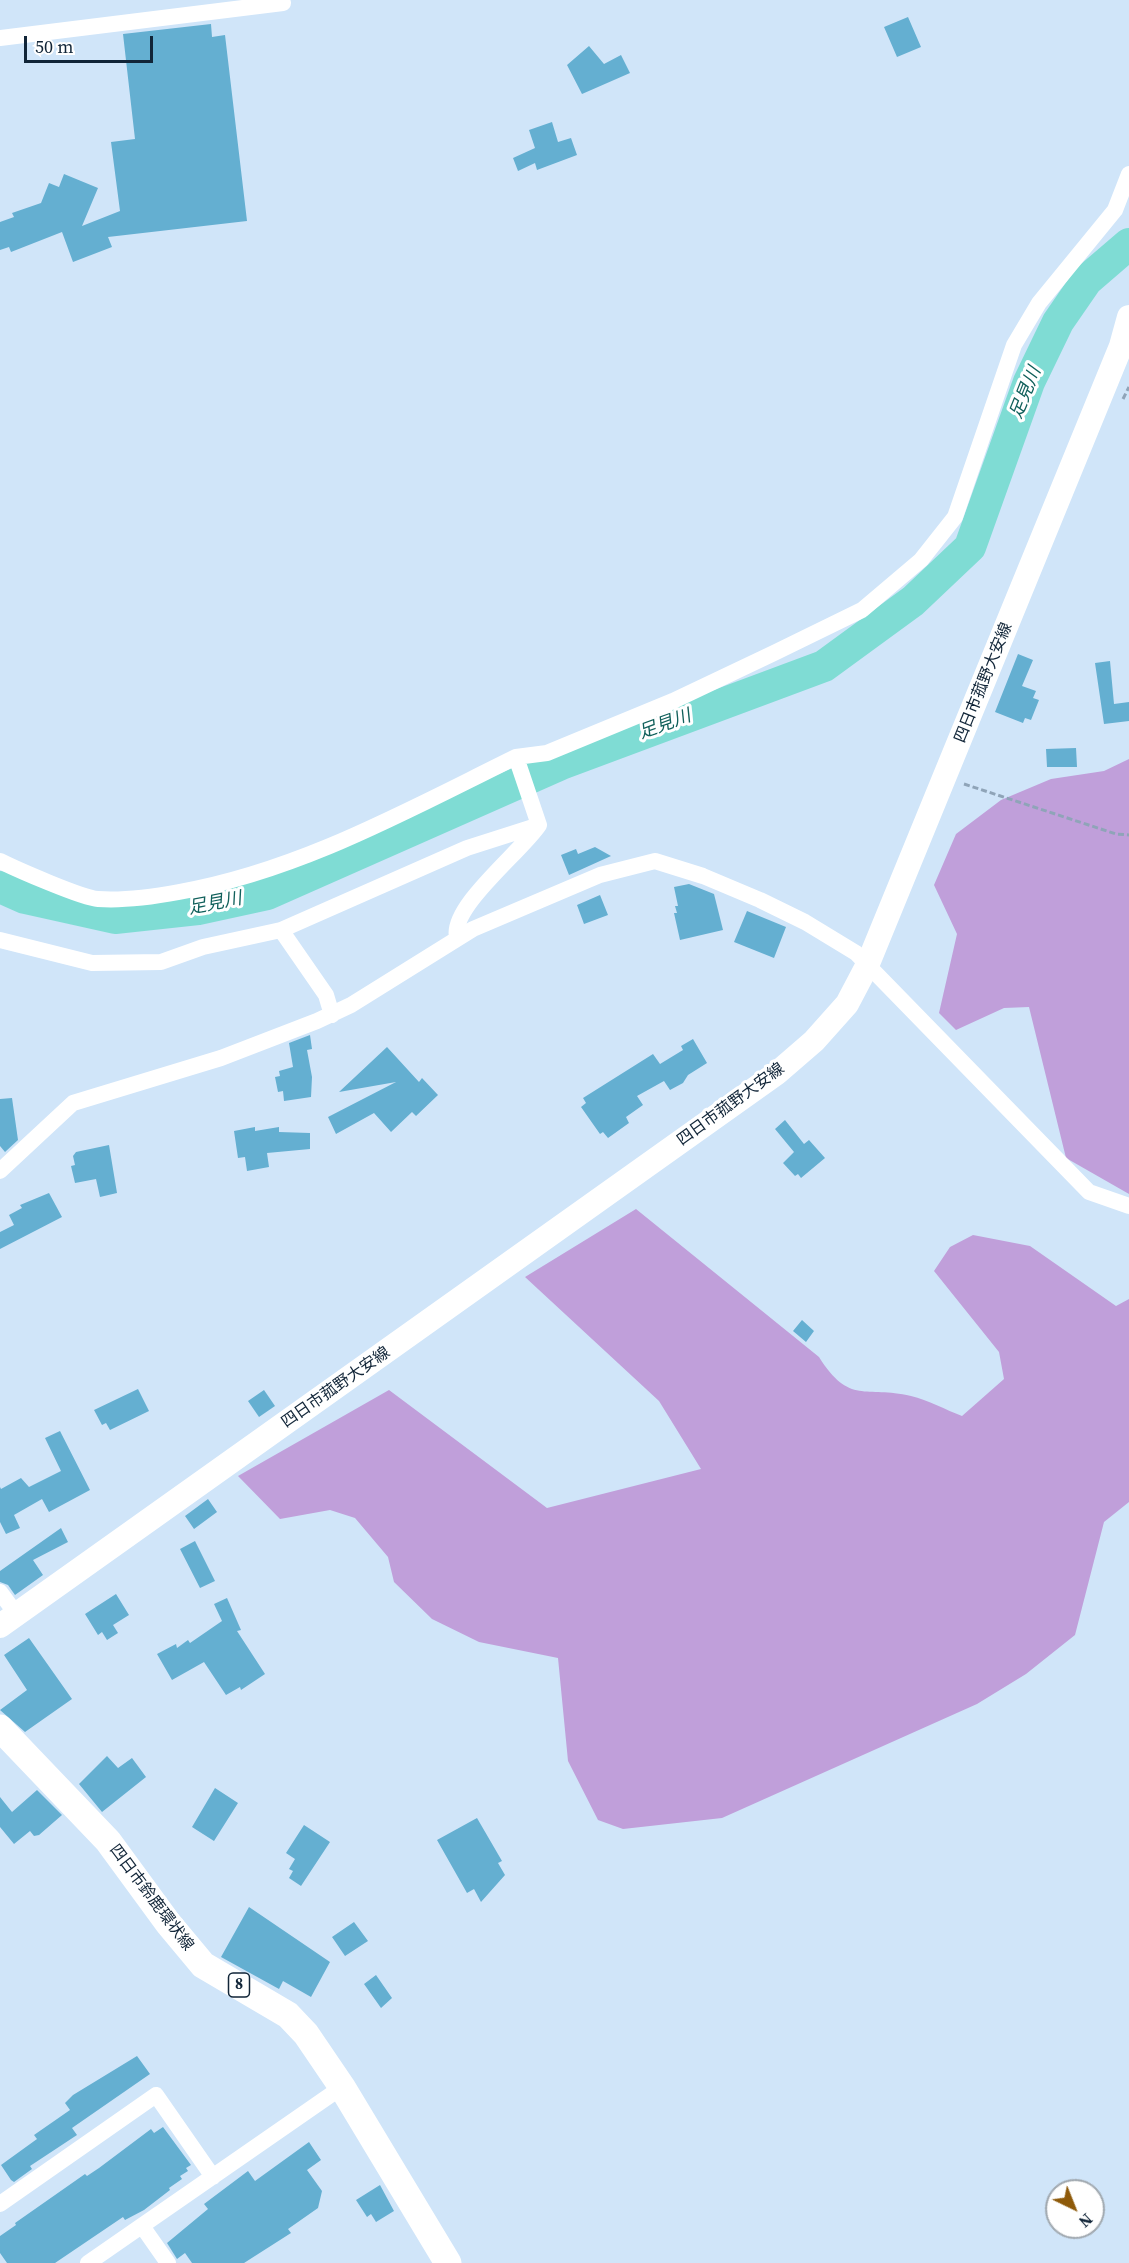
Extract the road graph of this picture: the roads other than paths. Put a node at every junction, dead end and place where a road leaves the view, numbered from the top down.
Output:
1 (283, 3) dead end
2 (0, 38) edge
3 (1129, 174) edge
4 (1129, 317) edge
5 (516, 757) junction
6 (539, 825) junction
7 (0, 861) edge
8 (281, 930) junction
9 (457, 938) junction
10 (0, 940) edge
11 (867, 966) junction
12 (332, 1015) junction
13 (0, 1171) edge
14 (1129, 1206) edge
15 (0, 1592) edge
16 (9, 1620) edge
17 (0, 1728) edge
18 (342, 2087) junction
19 (213, 2177) junction
20 (0, 2204) edge
21 (142, 2226) junction
22 (88, 2263) edge
23 (168, 2263) edge
24 (448, 2263) edge

1 - 2 street
3 - 5 street
4 - 11 main road, 四日市菰野大安線
5 - 6 street
5 - 7 street
6 - 8 street
6 - 9 street
8 - 10 street
8 - 12 street
9 - 11 street
9 - 12 street
11 - 14 street
11 - 16 main road, 四日市菰野大安線
12 - 13 street
15 - 16 street
17 - 18 main road, 四日市鈴鹿環状線 / 8
18 - 19 street
18 - 24 main road, 四日市鈴鹿環状線 / 8
19 - 20 street
19 - 21 street
21 - 22 street
21 - 23 street

